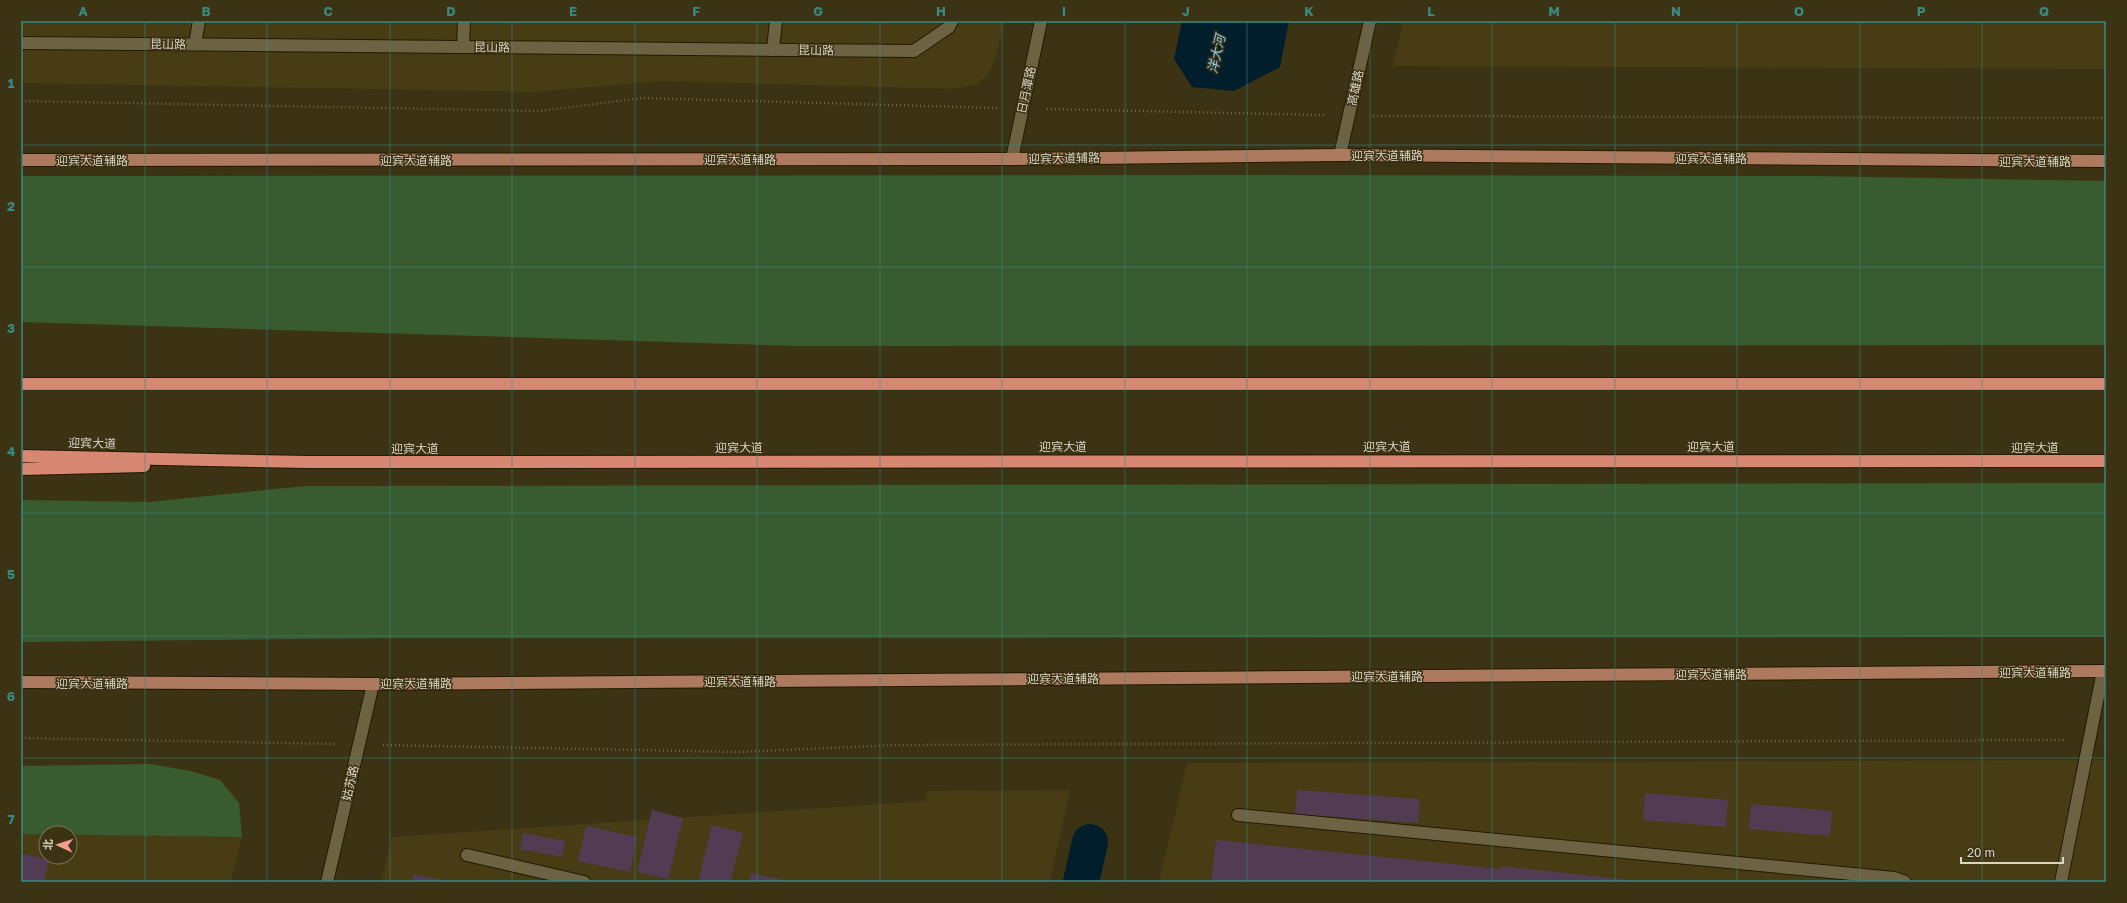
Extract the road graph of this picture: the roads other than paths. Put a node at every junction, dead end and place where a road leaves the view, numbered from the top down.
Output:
1 (200, 21) edge
2 (464, 21) edge
3 (776, 21) edge
4 (952, 21) edge
5 (1041, 21) edge
6 (1370, 21) edge
7 (21, 43) edge
8 (195, 44) junction
9 (463, 47) junction
10 (773, 50) junction
11 (1340, 155) junction
12 (1012, 159) junction
13 (21, 160) edge
14 (2106, 161) edge
15 (21, 384) edge
16 (2106, 384) edge
17 (21, 456) edge
18 (2106, 461) edge
19 (307, 462) junction
20 (21, 469) edge
21 (2105, 671) edge
22 (21, 682) edge
23 (373, 684) junction
24 (1238, 815) dead end
25 (467, 855) dead end
26 (327, 882) edge
27 (584, 882) edge
28 (1905, 882) edge
29 (2061, 882) edge

1 - 8 street
2 - 9 street
3 - 10 street
4 - 10 street, 昆山路
5 - 12 street, 日月潭路
6 - 11 street, 高雄路
7 - 8 street, 昆山路
8 - 9 street, 昆山路
9 - 10 street, 昆山路
11 - 12 main road, 迎宾大道辅路
11 - 14 main road, 迎宾大道辅路
12 - 13 main road, 迎宾大道辅路
15 - 16 highway
17 - 19 highway, 迎宾大道
18 - 19 highway, 迎宾大道
19 - 20 highway
21 - 23 main road, 迎宾大道辅路
21 - 29 street
22 - 23 main road, 迎宾大道辅路
23 - 26 street, 姑苏路
24 - 28 street
25 - 27 street

